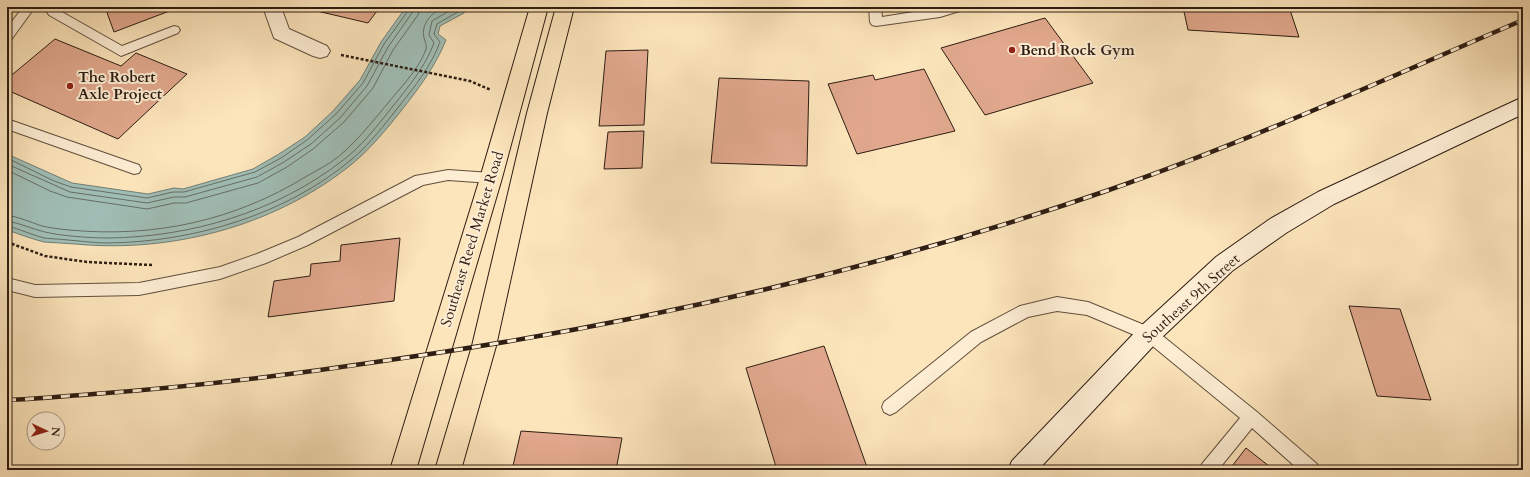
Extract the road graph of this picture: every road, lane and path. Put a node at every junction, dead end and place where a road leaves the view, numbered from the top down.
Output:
1 (29, 7) edge
2 (272, 7) edge
3 (539, 7) edge
4 (565, 7) edge
5 (875, 7) edge
6 (958, 7) edge
7 (53, 9) edge
8 (174, 30) dead end
9 (7, 37) edge
10 (320, 51) joint
11 (470, 81) dead end
12 (1523, 105) edge
13 (7, 124) edge
14 (134, 169) dead end
15 (491, 178) junction
16 (7, 242) edge
17 (182, 281) junction
18 (7, 284) edge
19 (1149, 334) junction
20 (890, 407) dead end
21 (1251, 417) junction
22 (403, 470) edge
23 (448, 470) edge
24 (1021, 470) edge
25 (1208, 470) edge
26 (1311, 470) edge

1 - 9 lane
2 - 10 street
3 - 15 main road, Southeast Reed Market Road
4 - 23 main road, Southeast Reed Market Road
5 - 6 lane
7 - 8 lane
10 - 11 path
12 - 19 street, Southeast 9th Street
13 - 14 lane
15 - 17 lane
15 - 22 main road, Southeast Reed Market Road
16 - 17 path
17 - 18 lane
19 - 20 lane
19 - 21 lane
19 - 24 street, Southeast 9th Street
21 - 25 lane
21 - 26 lane

